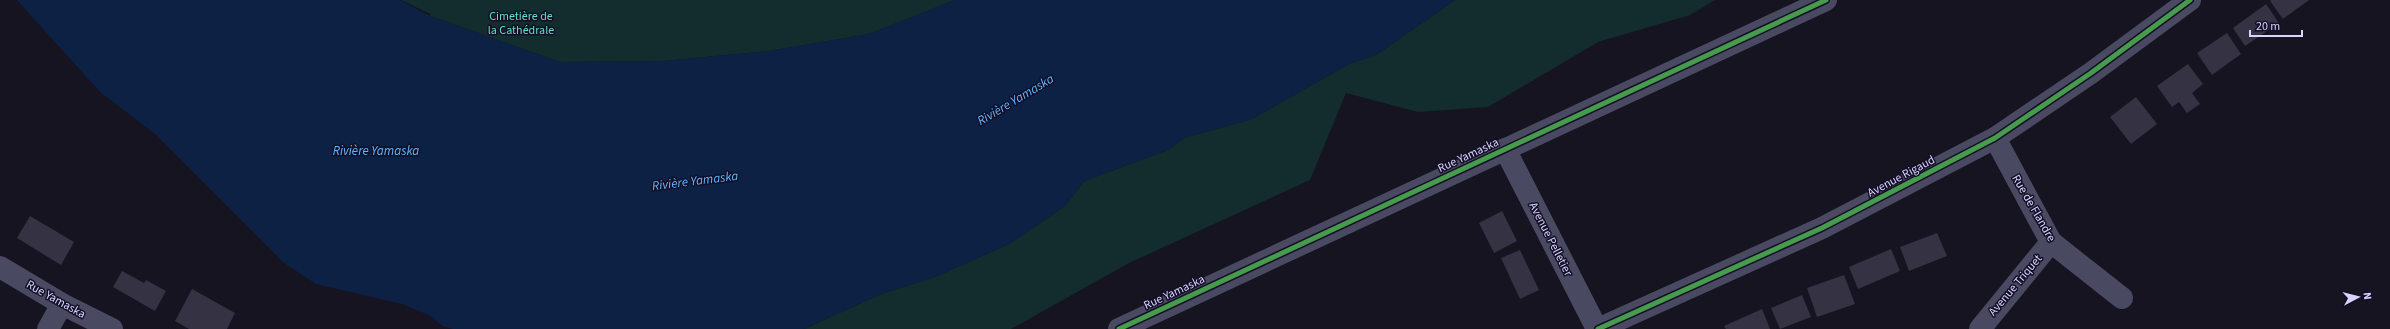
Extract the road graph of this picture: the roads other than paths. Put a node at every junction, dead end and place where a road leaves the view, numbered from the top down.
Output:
1 (1826, 0) edge
2 (2190, 0) edge
3 (1995, 138) junction
4 (1505, 149) junction
5 (2051, 242) junction
6 (0, 267) edge
7 (2122, 298) dead end
8 (62, 304) junction
9 (48, 329) edge
10 (112, 329) edge
11 (1119, 329) edge
12 (1597, 329) edge
13 (1980, 329) edge

1 - 4 street, Rue Yamaska
2 - 3 street, Avenue Rigaud
3 - 5 street, Rue de Flandre
3 - 12 street, Avenue Rigaud
4 - 11 street, Rue Yamaska
4 - 12 street, Avenue Pelletier
5 - 7 street, Rue de Flandre
5 - 13 street, Avenue Triquet
6 - 8 street, Rue Yamaska
8 - 9 street
8 - 10 street, Rue Yamaska

